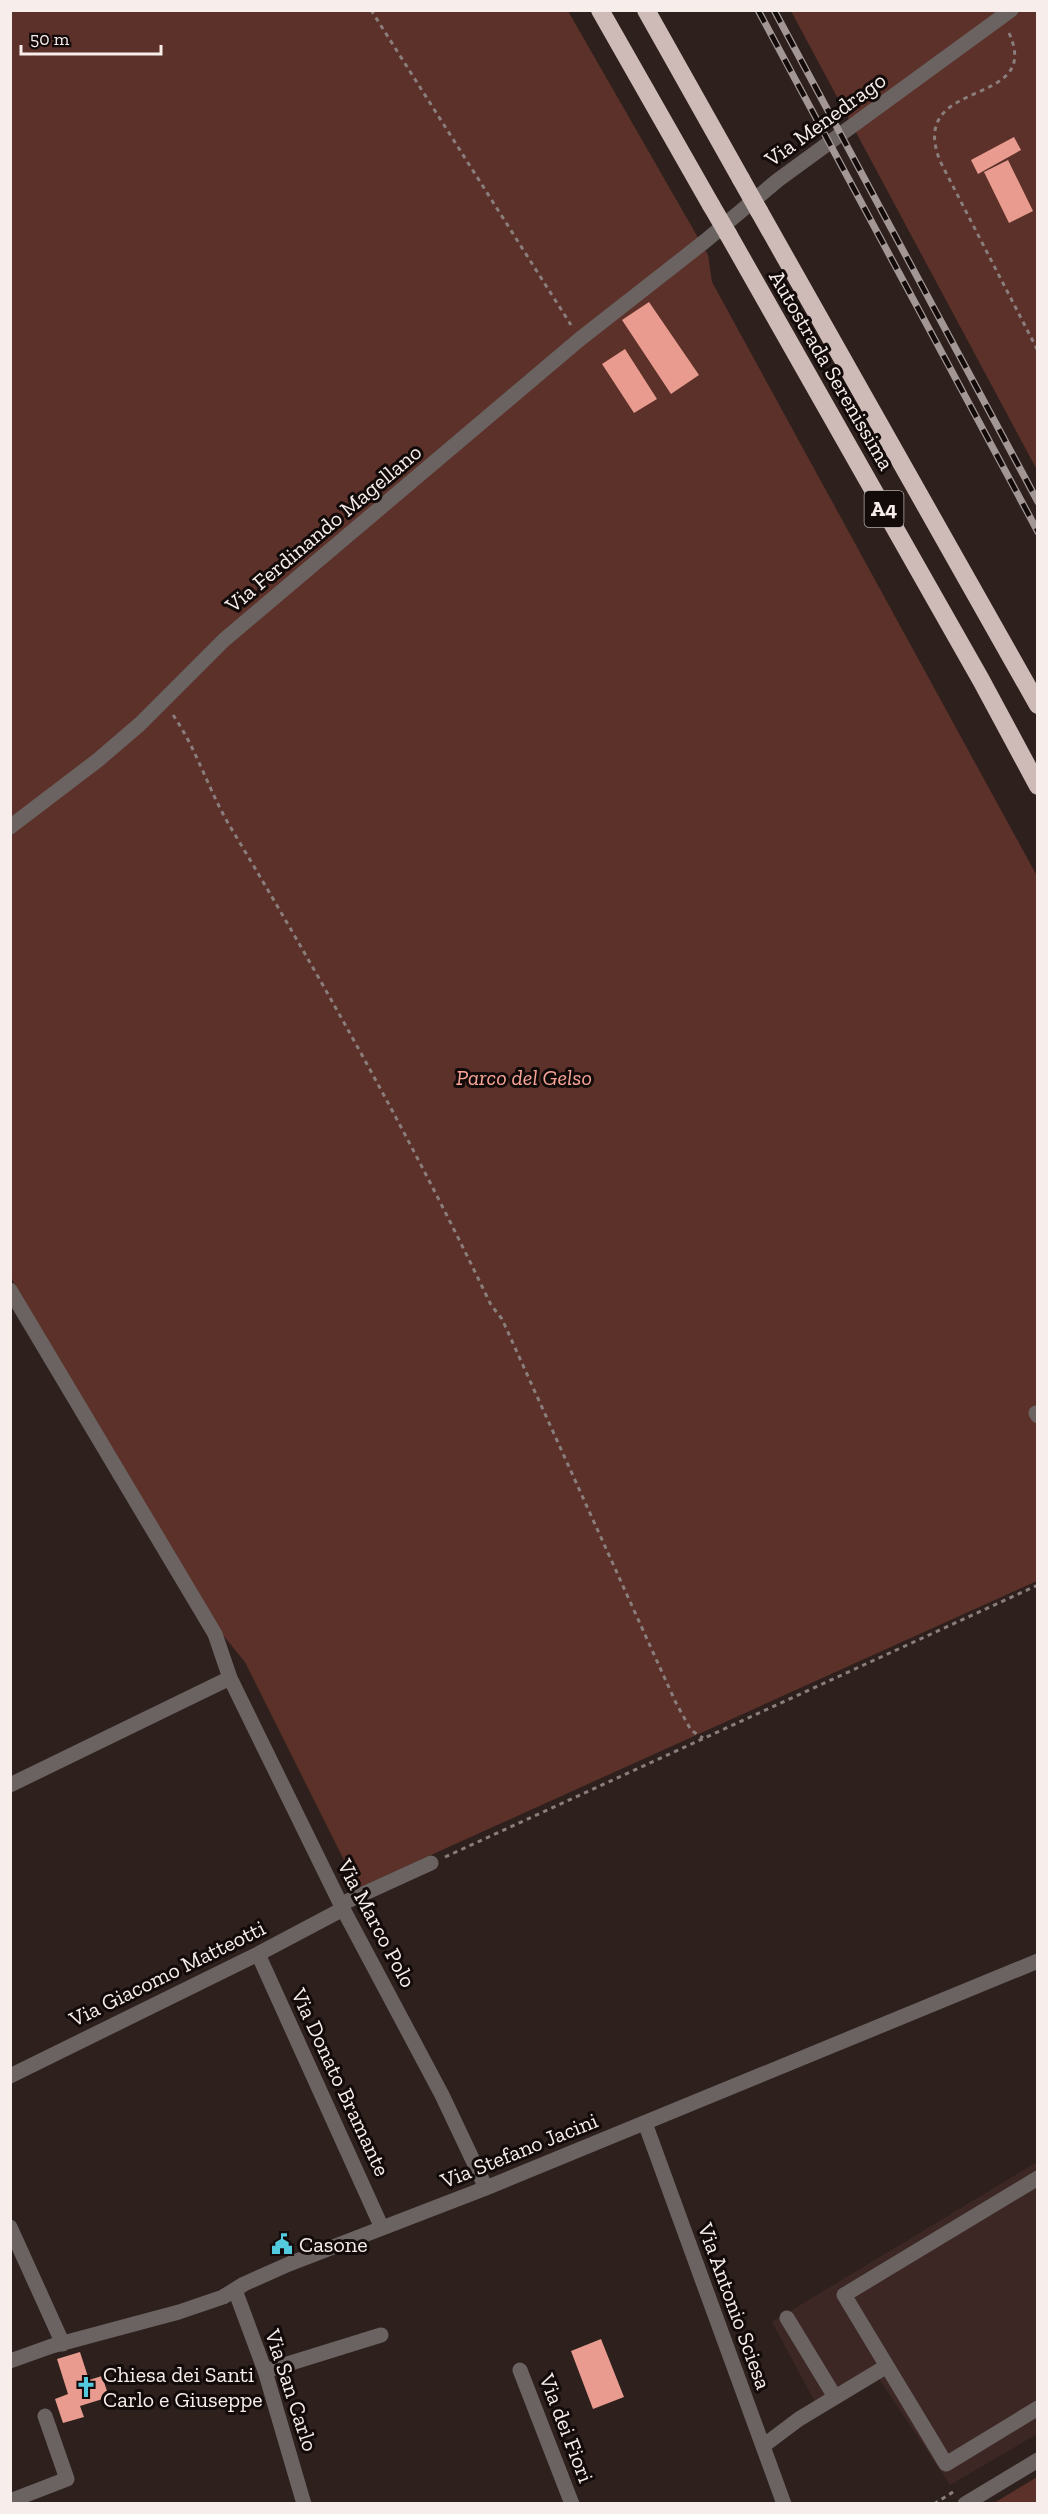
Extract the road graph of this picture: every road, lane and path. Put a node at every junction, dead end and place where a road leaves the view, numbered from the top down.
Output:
1 (371, 10) edge
2 (600, 10) edge
3 (646, 10) edge
4 (1005, 15) edge
5 (669, 269) joint
6 (580, 339) junction
7 (1038, 351) edge
8 (163, 700) junction
9 (1038, 705) edge
10 (1038, 786) edge
11 (10, 827) edge
12 (10, 1290) edge
13 (1038, 1585) edge
14 (230, 1678) junction
15 (703, 1738) junction
16 (10, 1785) edge
17 (431, 1863) joint
18 (342, 1906) junction
19 (258, 1954) junction
20 (1038, 1961) edge
21 (10, 2076) edge
22 (645, 2123) junction
23 (1038, 2178) edge
24 (486, 2188) junction
25 (10, 2227) edge
26 (382, 2228) junction
27 (235, 2290) junction
28 (787, 2318) dead end
29 (381, 2335) dead end
30 (63, 2344) junction
31 (10, 2361) edge
32 (887, 2366) junction
33 (520, 2370) dead end
34 (265, 2371) junction
35 (835, 2397) junction
36 (1038, 2409) edge
37 (45, 2416) dead end
38 (763, 2446) junction
39 (1038, 2460) edge
40 (10, 2501) edge
41 (304, 2504) edge
42 (572, 2504) edge
43 (784, 2504) edge
44 (965, 2504) edge

1 - 6 path
2 - 10 highway, Autostrada Serenissima / A4, bridge
3 - 9 highway, Autostrada Serenissima / A4, bridge
4 - 5 street, Via Menedrago
4 - 7 path
5 - 6 street, Via Ferdinando Magellano
6 - 8 street, Via Ferdinando Magellano
8 - 11 street, Via Ferdinando Magellano
8 - 15 path
12 - 14 street, Via Marco Polo
13 - 15 path
14 - 16 street
14 - 18 street, Via Marco Polo
15 - 17 path
17 - 18 street, Via Giacomo Matteotti
18 - 19 street, Via Giacomo Matteotti
18 - 24 street, Via Marco Polo
19 - 21 street, Via Giacomo Matteotti
19 - 26 street, Via Donato Bramante
20 - 22 street, Via Stefano Jacini
22 - 24 street, Via Stefano Jacini
22 - 38 street, Via Antonio Sciesa
23 - 32 street
24 - 26 street, Via Stefano Jacini
25 - 30 street
26 - 27 street, Via Stefano Jacini
27 - 30 street, Via Stefano Jacini
27 - 34 street, Via San Carlo
28 - 35 street
29 - 34 street
30 - 31 street, Via Stefano Jacini
32 - 35 street
32 - 36 street
33 - 42 street, Via dei Fiori
34 - 41 street, Via San Carlo
35 - 38 street
37 - 40 street
38 - 43 street, Via Antonio Sciesa
39 - 44 street

